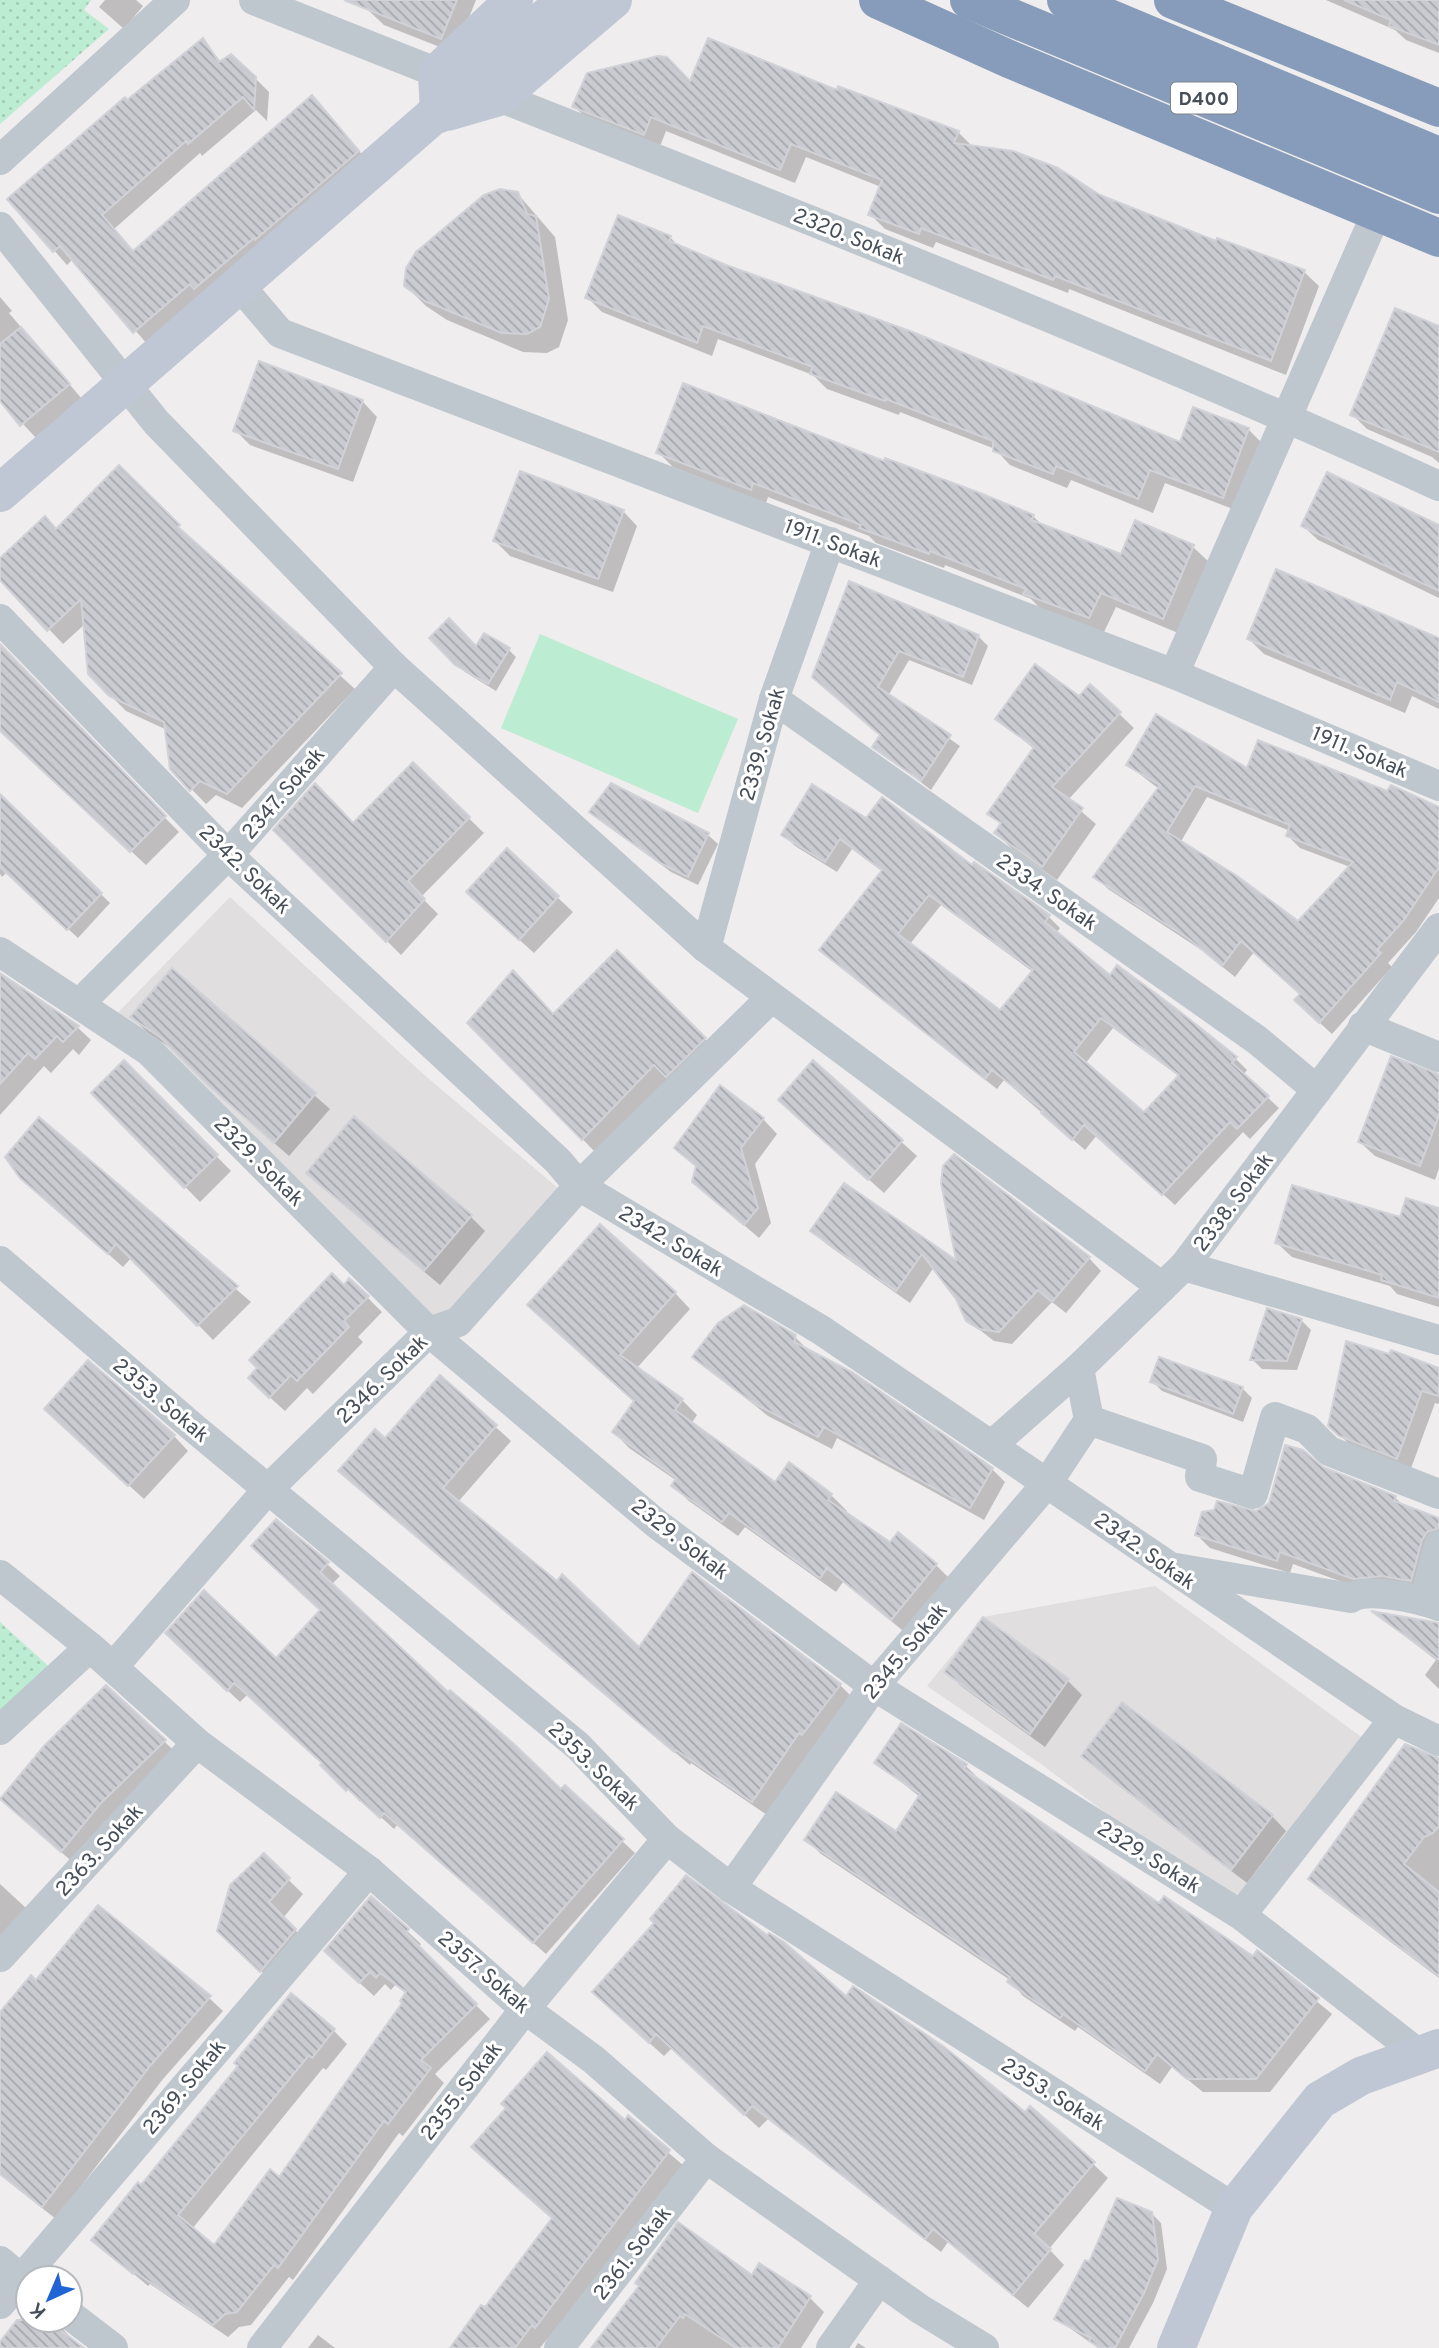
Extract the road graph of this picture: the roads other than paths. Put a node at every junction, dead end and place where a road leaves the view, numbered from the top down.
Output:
1 (175, 0) edge
2 (254, 0) edge
3 (514, 0) edge
4 (566, 0) edge
5 (613, 0) edge
6 (878, 0) edge
7 (968, 0) edge
8 (1066, 0) edge
9 (1173, 0) edge
10 (469, 85) junction
11 (1439, 108) edge
12 (439, 114) junction
13 (1439, 156) edge
14 (0, 160) edge
15 (1439, 195) edge
16 (1377, 212) junction
17 (0, 227) edge
18 (1439, 238) edge
19 (240, 286) junction
20 (125, 385) junction
21 (1287, 416) junction
22 (1439, 486) edge
23 (0, 493) edge
24 (830, 542) junction
25 (0, 619) edge
26 (394, 667) junction
27 (1174, 674) junction
28 (774, 699) junction
29 (1439, 786) edge
30 (228, 855) junction
31 (1439, 928) edge
32 (706, 948) junction
33 (0, 952) edge
34 (771, 998) junction
35 (79, 1004) junction
36 (1363, 1026) junction
37 (1439, 1058) edge
38 (1317, 1090) junction
39 (579, 1186) junction
40 (0, 1261) edge
41 (1184, 1266) junction
42 (1162, 1287) junction
43 (429, 1332) junction
44 (1439, 1340) edge
45 (1079, 1368) junction
46 (1089, 1420) junction
47 (992, 1445) junction
48 (1048, 1482) junction
49 (269, 1489) junction
50 (1439, 1494) edge
51 (1439, 1545) edge
52 (1165, 1566) junction
53 (0, 1574) edge
54 (1432, 1604) edge
55 (90, 1647) junction
56 (874, 1686) junction
57 (1394, 1719) junction
58 (0, 1730) edge
59 (1439, 1741) edge
60 (197, 1744) junction
61 (667, 1839) junction
62 (369, 1871) junction
63 (730, 1888) junction
64 (1241, 1915) junction
65 (0, 1957) edge
66 (525, 2009) junction
67 (1429, 2051) edge
68 (706, 2158) junction
69 (1234, 2208) junction
70 (25, 2264) edge
71 (14, 2278) edge
72 (879, 2280) junction
73 (0, 2304) edge
74 (84, 2326) edge
75 (113, 2348) edge
76 (262, 2348) edge
77 (559, 2348) edge
78 (831, 2348) edge
79 (984, 2348) edge
80 (1177, 2348) edge

1 - 14 street
2 - 10 street, 2320. Sokak
3 - 10 street
4 - 10 street
5 - 10 street
6 - 16 highway
7 - 15 highway, D400
8 - 13 highway, D400
9 - 11 highway
10 - 12 street
10 - 12 street
10 - 21 street, 2320. Sokak
12 - 19 street
16 - 18 highway
16 - 21 street
17 - 20 street
19 - 20 street
19 - 24 street, 1911. Sokak
20 - 23 street
20 - 26 street
21 - 22 street, 2320. Sokak
21 - 27 street
24 - 27 street, 1911. Sokak
24 - 28 street, 2339. Sokak
25 - 30 street, 2342. Sokak
26 - 30 street, 2347. Sokak
26 - 32 street
27 - 29 street, 1911. Sokak
28 - 32 street, 2339. Sokak
28 - 38 street, 2334. Sokak
30 - 35 street, 2347. Sokak
30 - 39 street, 2342. Sokak
31 - 36 street, 2338. Sokak
32 - 34 street
33 - 35 street, 2329. Sokak
34 - 39 street, 2346. Sokak
34 - 42 street
35 - 43 street, 2329. Sokak
36 - 37 street
36 - 38 street, 2338. Sokak
38 - 41 street, 2338. Sokak
39 - 43 street, 2346. Sokak
39 - 47 street, 2342. Sokak
40 - 49 street, 2353. Sokak
41 - 42 street, 2338. Sokak
41 - 44 street
42 - 45 street, 2338. Sokak
43 - 49 street, 2346. Sokak
43 - 56 street, 2329. Sokak
45 - 46 street
45 - 47 street, 2338. Sokak
46 - 48 street, 2345. Sokak
46 - 50 street
47 - 48 street, 2342. Sokak
48 - 52 street, 2342. Sokak
48 - 56 street, 2345. Sokak
49 - 55 street, 2346. Sokak
49 - 61 street, 2353. Sokak
51 - 54 street
52 - 54 street
52 - 57 street, 2342. Sokak
53 - 55 street, 2357. Sokak
55 - 58 street
55 - 60 street, 2357. Sokak
56 - 63 street, 2345. Sokak
56 - 64 street, 2329. Sokak
57 - 59 street, 2342. Sokak
57 - 64 street
60 - 62 street, 2357. Sokak
60 - 65 street, 2363. Sokak
61 - 63 street, 2353. Sokak
61 - 66 street, 2355. Sokak
62 - 66 street, 2357. Sokak
62 - 70 street, 2369. Sokak
63 - 69 street, 2353. Sokak
64 - 67 street, 2329. Sokak
66 - 68 street, 2357. Sokak
66 - 76 street, 2355. Sokak
67 - 69 street
68 - 72 street, 2357. Sokak
68 - 77 street, 2361. Sokak
69 - 80 street
71 - 73 street, 2369. Sokak
72 - 78 street
72 - 79 street, 2357. Sokak
74 - 75 street

